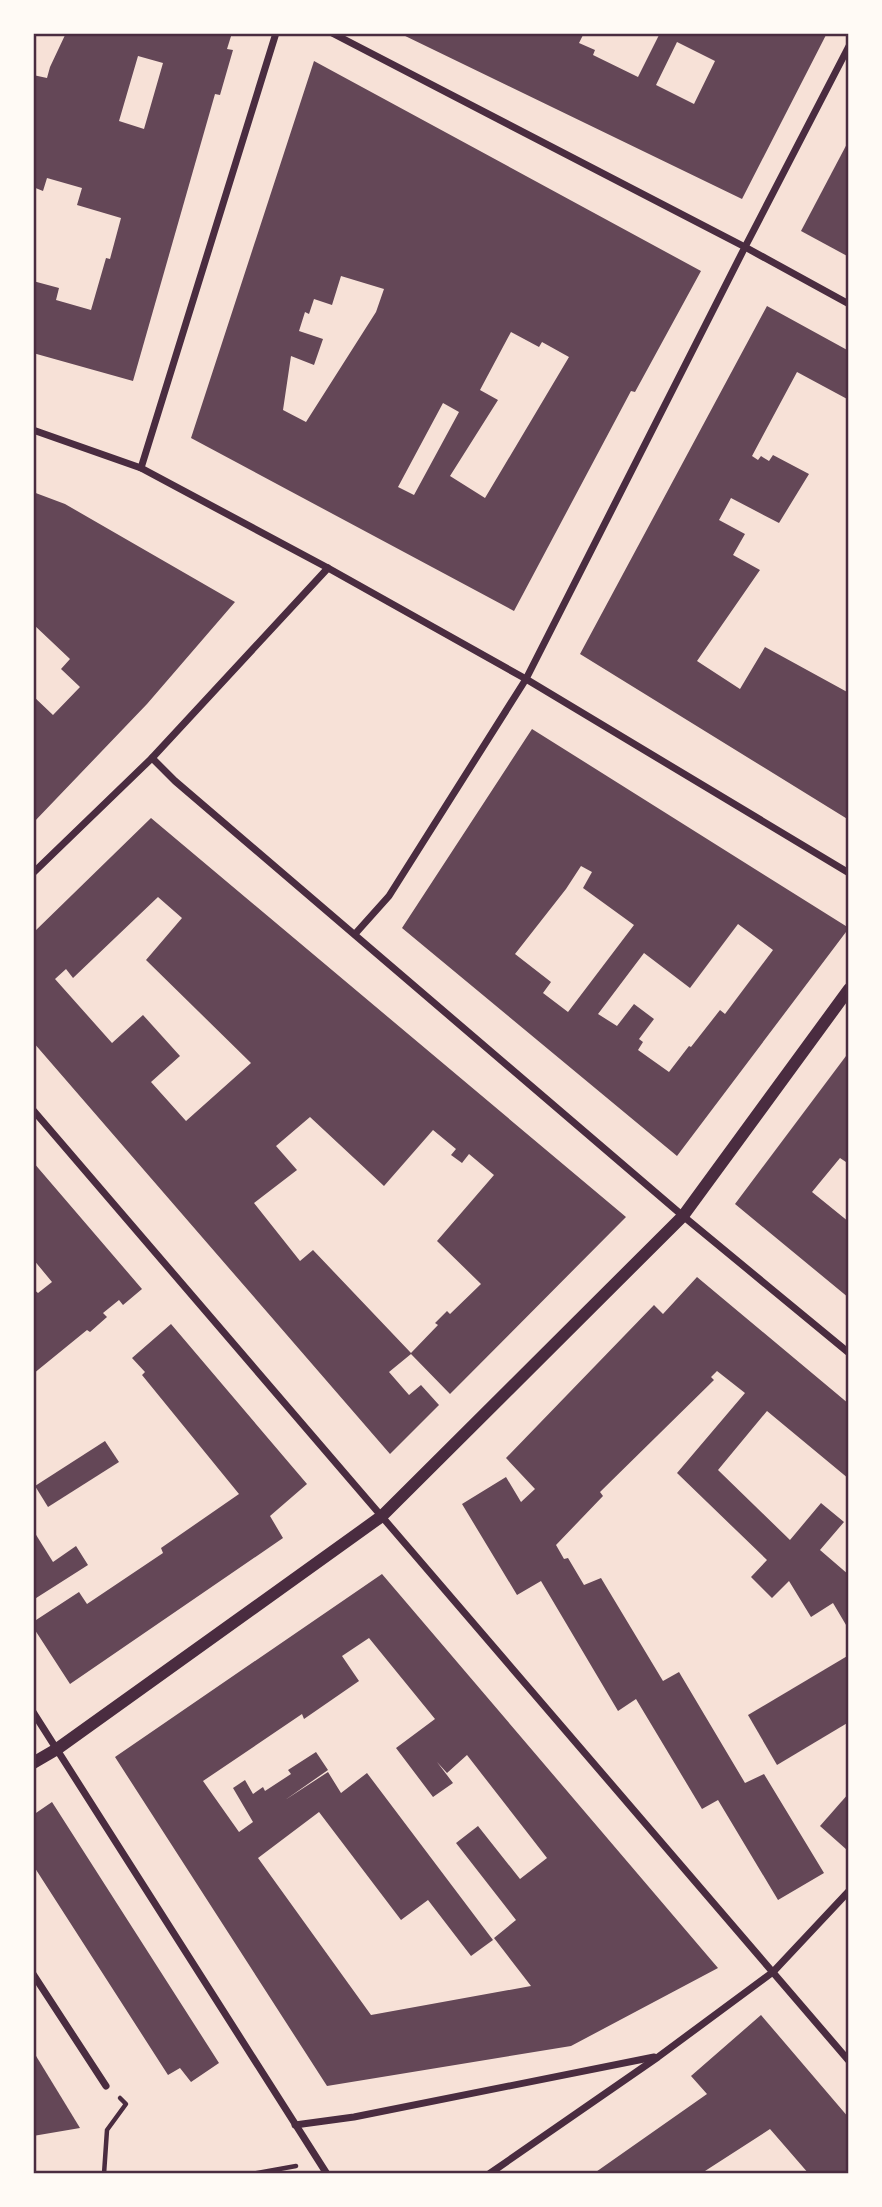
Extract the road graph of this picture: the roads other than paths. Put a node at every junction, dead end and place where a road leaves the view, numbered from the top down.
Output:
1 (276, 33) edge
2 (332, 33) edge
3 (849, 47) edge
4 (745, 247) junction
5 (849, 304) edge
6 (33, 430) edge
7 (141, 468) junction
8 (328, 568) junction
9 (526, 679) junction
10 (152, 758) junction
11 (33, 873) edge
12 (849, 873) edge
13 (355, 934) junction
14 (849, 989) edge
15 (33, 1110) edge
16 (683, 1216) junction
17 (849, 1353) edge
18 (382, 1516) junction
19 (33, 1712) edge
20 (57, 1749) junction
21 (33, 1763) edge
22 (849, 1891) edge
23 (773, 1972) junction
24 (33, 1974) edge
25 (658, 2057) junction
26 (849, 2061) edge
27 (106, 2086) road end
28 (295, 2125) junction
29 (327, 2174) edge
30 (489, 2174) edge

1 - 7 street
2 - 4 street
3 - 4 street
4 - 5 street
4 - 9 street
6 - 7 street
7 - 8 street
8 - 9 street
8 - 10 street
9 - 12 street
9 - 13 street
10 - 11 street
10 - 13 street
13 - 16 street
14 - 16 street
15 - 18 street
16 - 17 street
16 - 18 street
18 - 20 street
18 - 23 street
19 - 20 street
20 - 21 street
20 - 28 street
22 - 23 street
23 - 25 street
23 - 26 street
24 - 27 street
25 - 28 street
25 - 30 street
28 - 29 street

